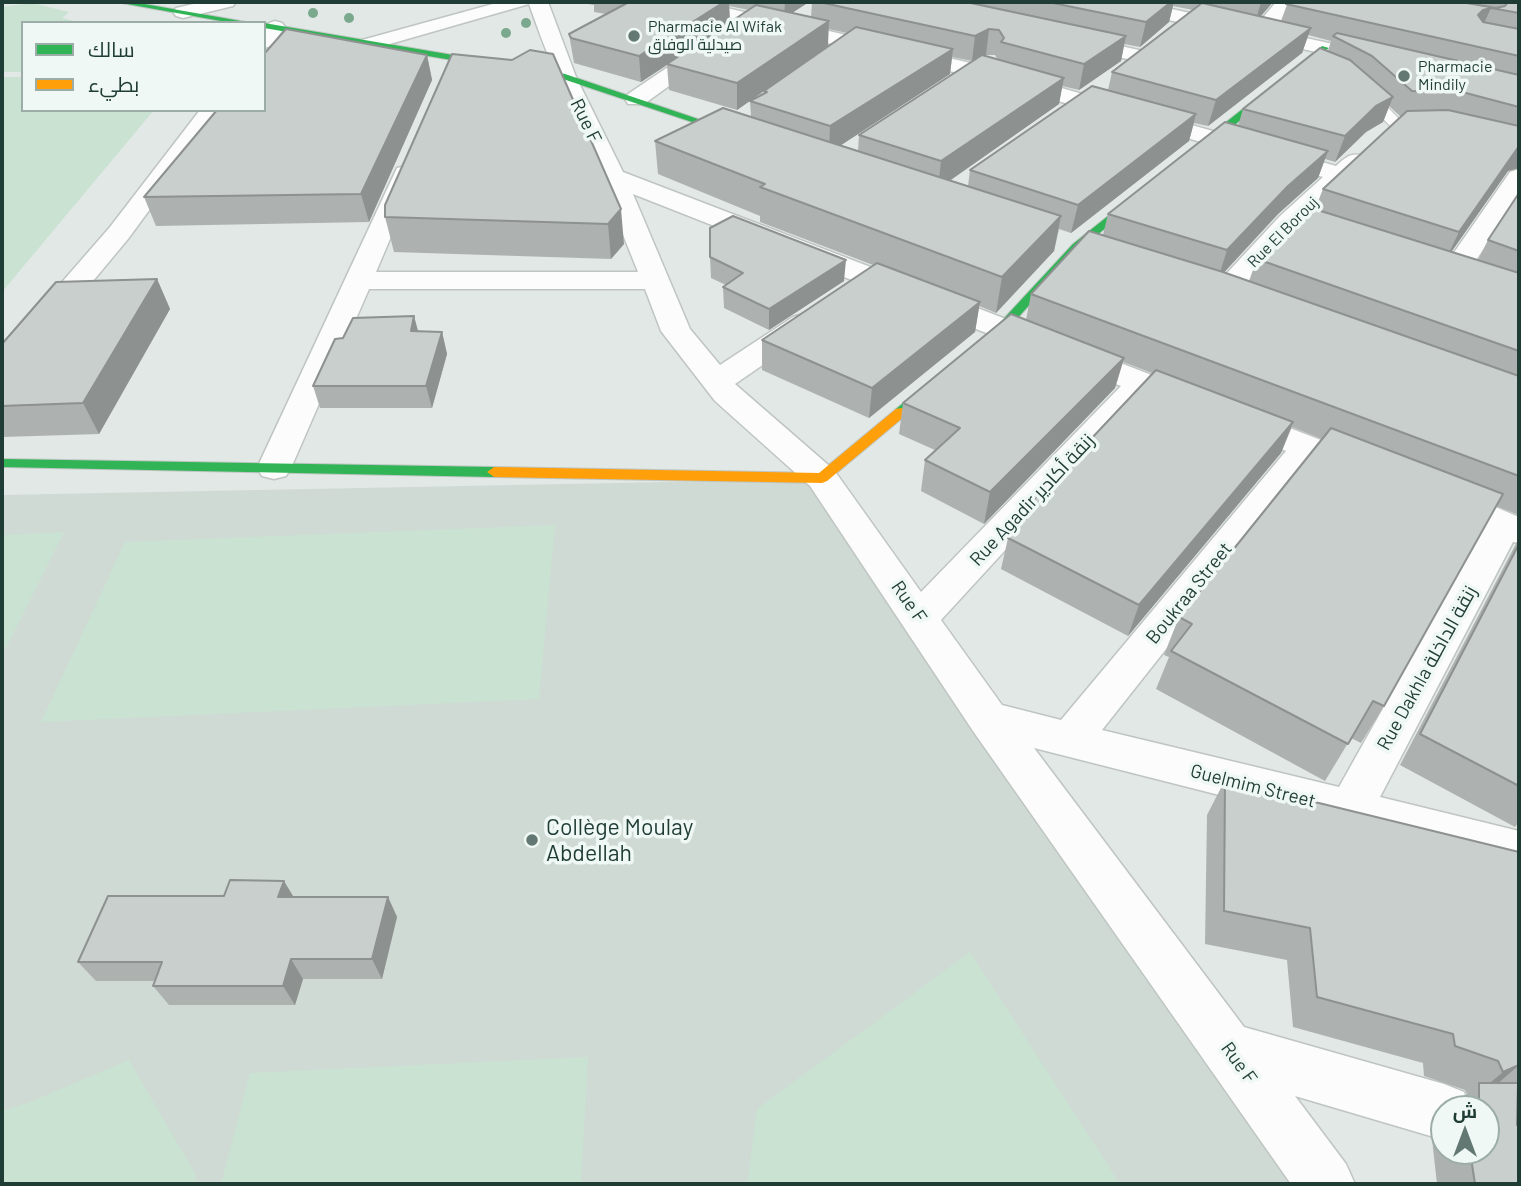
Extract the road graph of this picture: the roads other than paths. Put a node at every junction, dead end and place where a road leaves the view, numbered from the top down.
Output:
1 (120, 2) edge
2 (226, 2) edge
3 (521, 2) edge
4 (538, 2) edge
5 (1113, 2) edge
6 (1286, 2) edge
7 (688, 3) edge
8 (1145, 5) edge
9 (183, 12) junction
10 (807, 15) edge
11 (1191, 18) junction
12 (752, 20) junction
13 (236, 21) edge
14 (788, 28) junction
15 (268, 32) edge
16 (1261, 33) junction
17 (1057, 38) edge
18 (851, 42) junction
19 (369, 44) junction
20 (1325, 48) junction
21 (998, 56) edge
22 (1145, 57) junction
23 (829, 58) edge
24 (1307, 62) junction
25 (1391, 63) edge
26 (976, 71) junction
27 (1327, 71) edge
28 (1124, 72) edge
29 (565, 77) junction
30 (1356, 85) edge
31 (954, 86) edge
32 (1103, 87) edge
33 (636, 99) junction
34 (1082, 102) junction
35 (210, 112) edge
36 (750, 114) edge
37 (1060, 117) edge
38 (1424, 126) edge
39 (728, 130) junction
40 (1385, 136) junction
41 (1212, 138) junction
42 (767, 144) edge
43 (418, 145) edge
44 (1181, 163) edge
45 (1342, 175) junction
46 (613, 177) junction
47 (1519, 177) edge
48 (1160, 179) edge
49 (1071, 244) junction
50 (1102, 254) edge
51 (360, 280) junction
52 (655, 281) junction
53 (1480, 283) edge
54 (849, 293) junction
55 (1224, 293) edge
56 (1000, 330) junction
57 (2, 370) edge
58 (716, 382) junction
59 (1143, 382) junction
60 (1308, 447) junction
61 (2, 463) edge
62 (274, 468) junction
63 (1381, 477) edge
64 (822, 478) junction
65 (1418, 491) edge
66 (1512, 528) edge
67 (920, 618) junction
68 (988, 719) junction
69 (1070, 739) junction
70 (1350, 810) junction
71 (1519, 851) edge
72 (1230, 1050) junction
73 (1430, 1108) edge
74 (1326, 1184) edge

1 - 9 street
2 - 9 street
3 - 19 street
4 - 29 street, Rue F
5 - 8 street
6 - 16 street
7 - 12 street
8 - 11 street
9 - 13 street
10 - 14 street
11 - 16 street
11 - 22 street
12 - 14 street
12 - 33 street
14 - 18 street
15 - 19 street
16 - 20 street
17 - 22 street
18 - 23 street
18 - 26 street
19 - 29 street
20 - 24 street
20 - 25 street
21 - 26 street
22 - 28 street
24 - 27 lane
24 - 41 street
26 - 31 street
26 - 34 street
29 - 33 street
29 - 46 street, Rue F
30 - 40 lane
32 - 34 street
33 - 39 street
34 - 37 street
34 - 41 street
35 - 57 street
36 - 39 street
38 - 40 street
39 - 42 street
40 - 45 street, Rue El Borouj
41 - 44 street
41 - 45 street
43 - 51 street
45 - 55 street, Rue El Borouj
46 - 52 street, Rue F
46 - 54 street
47 - 53 street
48 - 49 street
49 - 50 street
49 - 56 street
51 - 52 street
51 - 62 street
52 - 58 street, Rue F
54 - 56 street
54 - 58 street
56 - 59 street
56 - 64 street
58 - 64 street, Rue F
59 - 60 street
59 - 67 street, Rue Agadir زنقة أكادير
60 - 63 street
60 - 69 street, Boukraa Street
61 - 62 street
62 - 64 street
64 - 67 street, Rue F
65 - 66 street
66 - 70 street, Rue Dakhla زنقة الداخلة
67 - 68 street, Rue F
68 - 69 street, Guelmim Street
68 - 72 street, Rue F
69 - 70 street, Guelmim Street
70 - 71 street, Guelmim Street
72 - 73 street
72 - 74 street, Rue F

